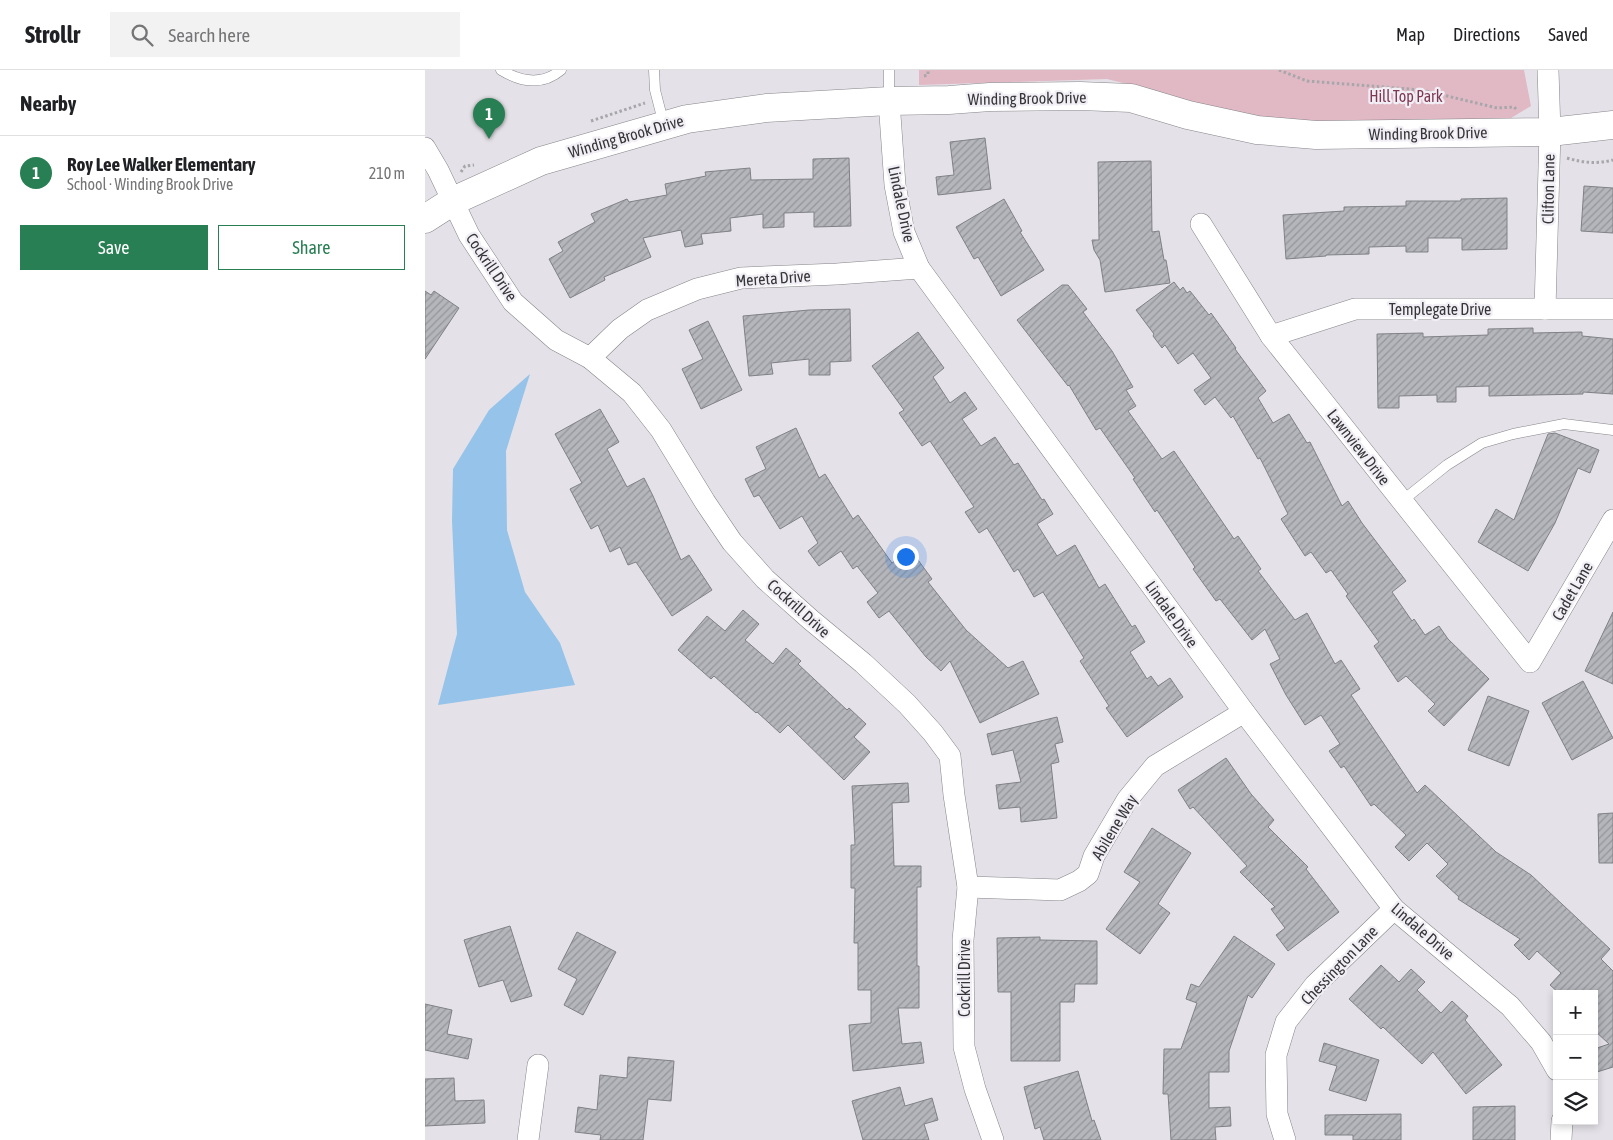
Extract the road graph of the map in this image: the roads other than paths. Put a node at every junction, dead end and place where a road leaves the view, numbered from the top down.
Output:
1 (501, 70) edge
2 (561, 70) edge
3 (654, 70) edge
4 (889, 70) edge
5 (1548, 70) edge
6 (889, 101) junction
7 (664, 125) junction
8 (1613, 125) edge
9 (1550, 132) junction
10 (425, 148) edge
11 (453, 201) junction
12 (425, 219) edge
13 (1201, 224) dead end
14 (919, 268) junction
15 (1545, 309) junction
16 (1613, 309) edge
17 (1271, 336) junction
18 (591, 358) junction
19 (1613, 430) edge
20 (1402, 501) junction
21 (1613, 520) edge
22 (1530, 662) joint
23 (1244, 712) junction
24 (968, 887) junction
25 (1394, 909) junction
26 (1553, 1063) edge
27 (539, 1065) dead end
28 (1562, 1125) edge
29 (528, 1140) edge
30 (993, 1140) edge
31 (1285, 1140) edge
32 (1561, 1140) edge

1 - 2 lane
3 - 7 lane
4 - 6 lane
5 - 9 street, Clifton Lane
6 - 7 street, Winding Brook Drive
6 - 9 street, Winding Brook Drive
6 - 14 street, Lindale Drive
7 - 11 street, Winding Brook Drive
8 - 9 street, Winding Brook Drive
9 - 15 street, Clifton Lane
10 - 11 street, Cockrill Drive
11 - 12 street, Winding Brook Drive
11 - 18 street, Cockrill Drive
13 - 17 street, Lawnview Drive
14 - 18 street, Mereta Drive
14 - 23 street, Lindale Drive
15 - 16 street, Templegate Drive
15 - 17 street, Templegate Drive
17 - 20 street, Lawnview Drive
18 - 24 street, Cockrill Drive
19 - 20 lane
20 - 22 street, Lawnview Drive
21 - 22 street, Cadet Lane
23 - 24 street, Abilene Way
23 - 25 street, Lindale Drive
24 - 30 street, Cockrill Drive
25 - 26 street, Lindale Drive
25 - 31 street, Chessington Lane
27 - 29 street
28 - 32 street

